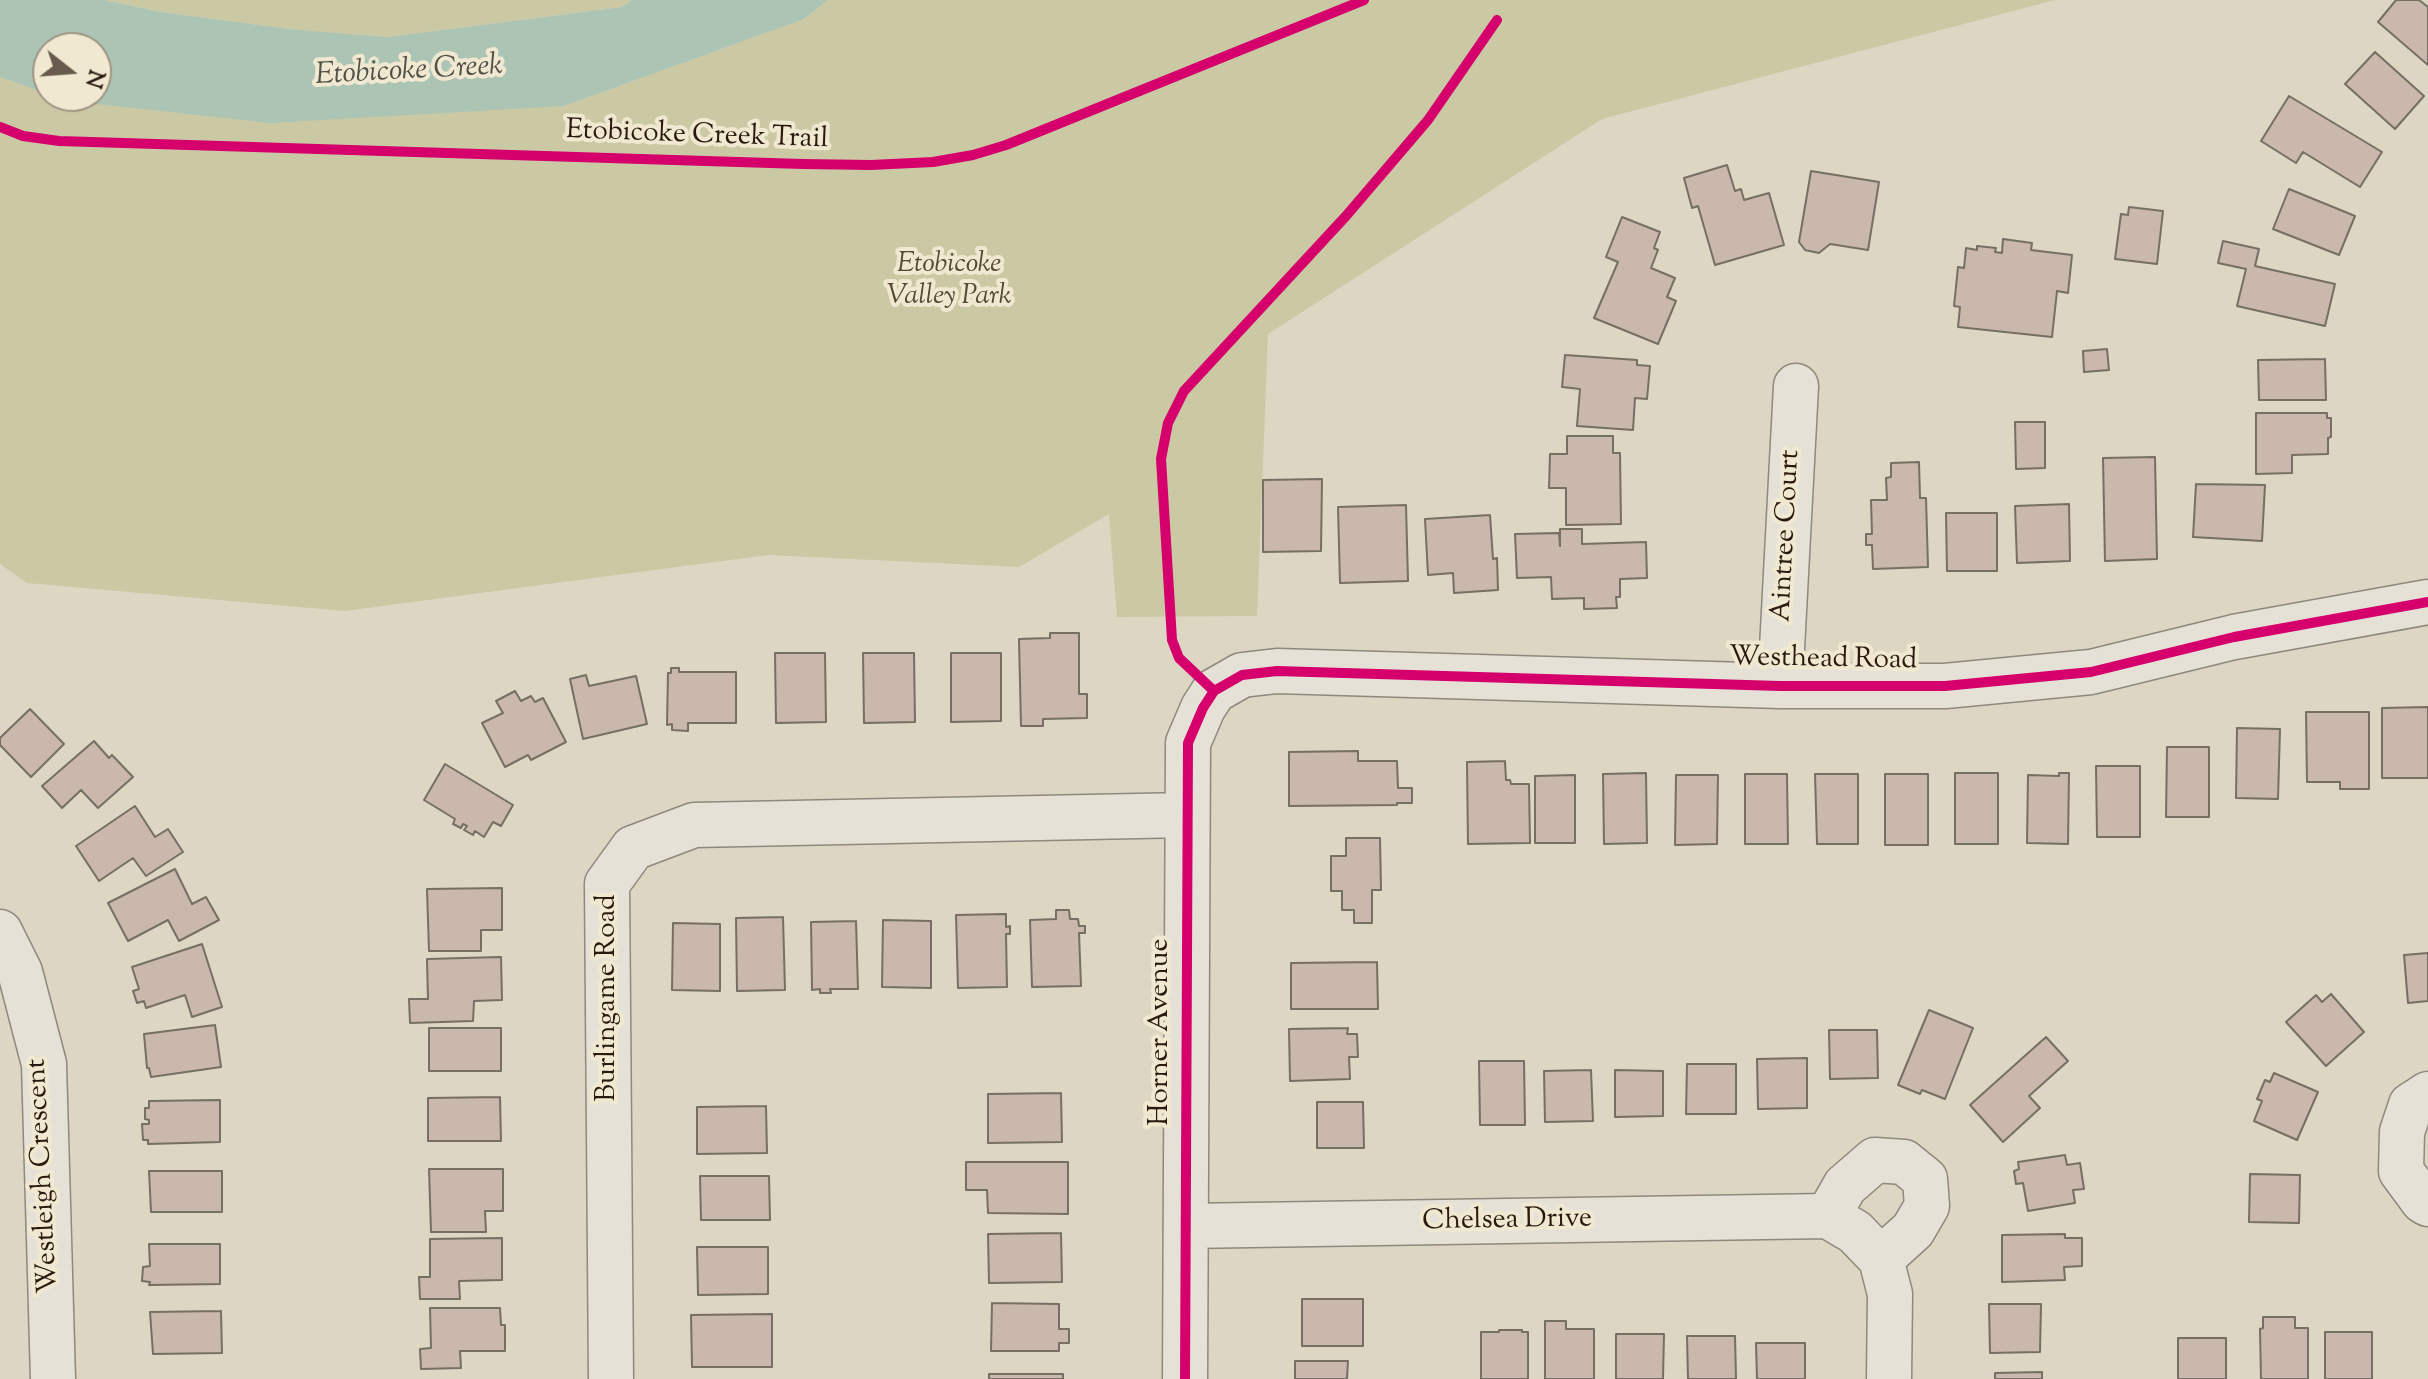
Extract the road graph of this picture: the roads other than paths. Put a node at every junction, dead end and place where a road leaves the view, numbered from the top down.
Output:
1 (1796, 386) dead end
2 (2428, 602) edge
3 (1780, 686) junction
4 (1214, 691) joint
5 (1187, 815) junction
6 (0, 932) edge
7 (2428, 1094) edge
8 (2428, 1204) edge
9 (1828, 1216) junction
10 (1186, 1226) junction
11 (1881, 1259) junction
12 (53, 1379) edge
13 (611, 1379) edge
14 (1185, 1379) edge
15 (1889, 1379) edge

1 - 3 street, Aintree Court
2 - 3 street, Westhead Road
3 - 4 street, Westhead Road
4 - 5 street, Horner Avenue
5 - 10 street, Horner Avenue
5 - 13 street, Burlingame Road
6 - 12 street, Westleigh Crescent
7 - 8 street
9 - 10 street, Chelsea Drive
9 - 11 street
9 - 11 street
10 - 14 street, Horner Avenue
11 - 15 street

